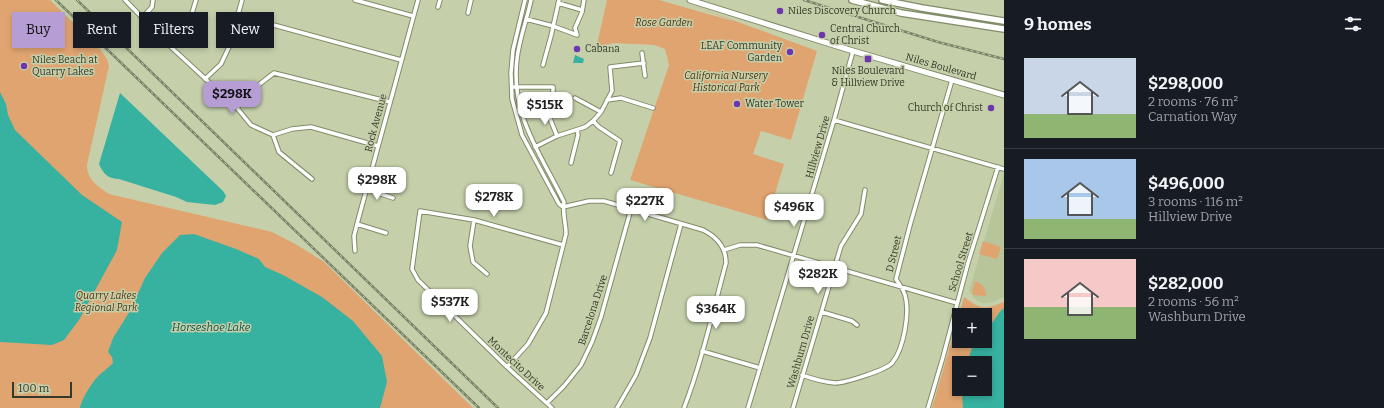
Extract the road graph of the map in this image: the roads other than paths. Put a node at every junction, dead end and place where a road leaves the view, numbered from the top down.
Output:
1 (125, 0) edge
2 (153, 0) edge
3 (196, 0) edge
4 (242, 0) edge
5 (355, 0) edge
6 (418, 0) edge
7 (440, 0) edge
8 (471, 0) edge
9 (525, 0) edge
10 (531, 0) edge
11 (584, 0) edge
12 (690, 0) edge
13 (852, 0) edge
14 (882, 0) edge
15 (558, 1) edge
16 (367, 2) edge
17 (438, 7) dead end
18 (582, 10) junction
19 (148, 12) edge
20 (192, 12) edge
21 (238, 12) edge
22 (139, 13) edge
23 (468, 13) dead end
24 (413, 16) junction
25 (521, 18) junction
26 (526, 19) junction
27 (1004, 21) edge
28 (274, 25) edge
29 (552, 26) junction
30 (1004, 29) edge
31 (172, 48) edge
32 (229, 48) edge
33 (853, 51) junction
34 (642, 53) dead end
35 (400, 60) junction
36 (644, 63) junction
37 (543, 64) dead end
38 (645, 76) dead end
39 (205, 79) junction
40 (952, 80) junction
41 (511, 87) junction
42 (516, 87) junction
43 (1004, 95) edge
44 (575, 98) dead end
45 (607, 100) junction
46 (390, 102) junction
47 (553, 104) dead end
48 (237, 108) junction
49 (653, 108) dead end
50 (547, 111) dead end
51 (601, 112) junction
52 (834, 120) junction
53 (593, 121) junction
54 (577, 130) junction
55 (273, 135) junction
56 (557, 136) junction
57 (378, 146) junction
58 (535, 147) junction
59 (933, 148) junction
60 (571, 163) dead end
61 (998, 167) junction
62 (1004, 169) edge
63 (610, 173) dead end
64 (312, 179) dead end
65 (366, 189) junction
66 (865, 190) dead end
67 (393, 198) dead end
68 (563, 208) junction
69 (630, 209) junction
70 (474, 220) junction
71 (357, 224) junction
72 (681, 224) junction
73 (386, 233) dead end
74 (563, 245) junction
75 (724, 250) junction
76 (354, 251) dead end
77 (794, 256) junction
78 (834, 267) junction
79 (487, 274) dead end
80 (901, 287) junction
81 (957, 304) junction
82 (822, 312) junction
83 (857, 325) dead end
84 (702, 351) junction
85 (507, 367) junction
86 (760, 368) junction
87 (802, 375) junction
88 (547, 403) junction
89 (552, 408) edge
90 (617, 408) edge
91 (684, 408) edge
92 (748, 408) edge
93 (793, 408) edge
94 (928, 408) edge

1 - 22 street
2 - 19 street
3 - 20 street
4 - 21 street
5 - 16 street
6 - 24 street, Rock Avenue
7 - 17 street
8 - 23 street
9 - 25 street
10 - 26 street
11 - 18 street
12 - 33 main road, Niles Boulevard
13 - 30 main road
14 - 27 main road
15 - 18 street
15 - 29 street
16 - 24 street
18 - 29 street
24 - 35 street, Rock Avenue
25 - 26 street
25 - 41 street
26 - 29 street
26 - 42 street
28 - 35 street
29 - 37 street
31 - 39 street
32 - 39 street
33 - 40 main road, Niles Boulevard
33 - 52 street, Hillview Drive
34 - 36 street
35 - 46 street, Rock Avenue
36 - 38 street
36 - 45 street
39 - 48 street
40 - 43 main road, Niles Boulevard
40 - 59 street, D Street
41 - 42 street
41 - 68 street
42 - 47 street
42 - 58 street
44 - 51 street
45 - 49 street
45 - 51 street
46 - 48 street
46 - 57 street, Rock Avenue
48 - 55 street
50 - 56 street
51 - 53 street
52 - 59 street
52 - 77 street, Hillview Drive
53 - 54 street
53 - 63 street
54 - 56 street
54 - 60 street
55 - 57 street
55 - 64 street
56 - 58 street
57 - 65 street, Rock Avenue
58 - 68 street
59 - 61 street
59 - 80 street, D Street
61 - 62 street
61 - 81 street, School Street
65 - 67 street
65 - 71 street, Rock Avenue
66 - 78 street, Washburn Drive
68 - 69 street
68 - 74 street
69 - 72 street
69 - 88 street, Barcelona Drive
70 - 74 street
70 - 79 street
70 - 85 street, Montecito Drive
71 - 73 street
71 - 76 street, Rock Avenue
72 - 75 street
72 - 90 street
74 - 85 street
75 - 77 street
75 - 84 street
77 - 78 street
77 - 86 street, Hillview Drive
78 - 80 street
78 - 82 street, Washburn Drive
80 - 81 street
80 - 87 street, D Street
81 - 94 street, School Street
82 - 83 street
82 - 87 street, Washburn Drive
84 - 86 street
84 - 91 street
85 - 88 street, Montecito Drive
86 - 92 street, Hillview Drive
87 - 93 street, Washburn Drive
88 - 89 street, Montecito Drive

